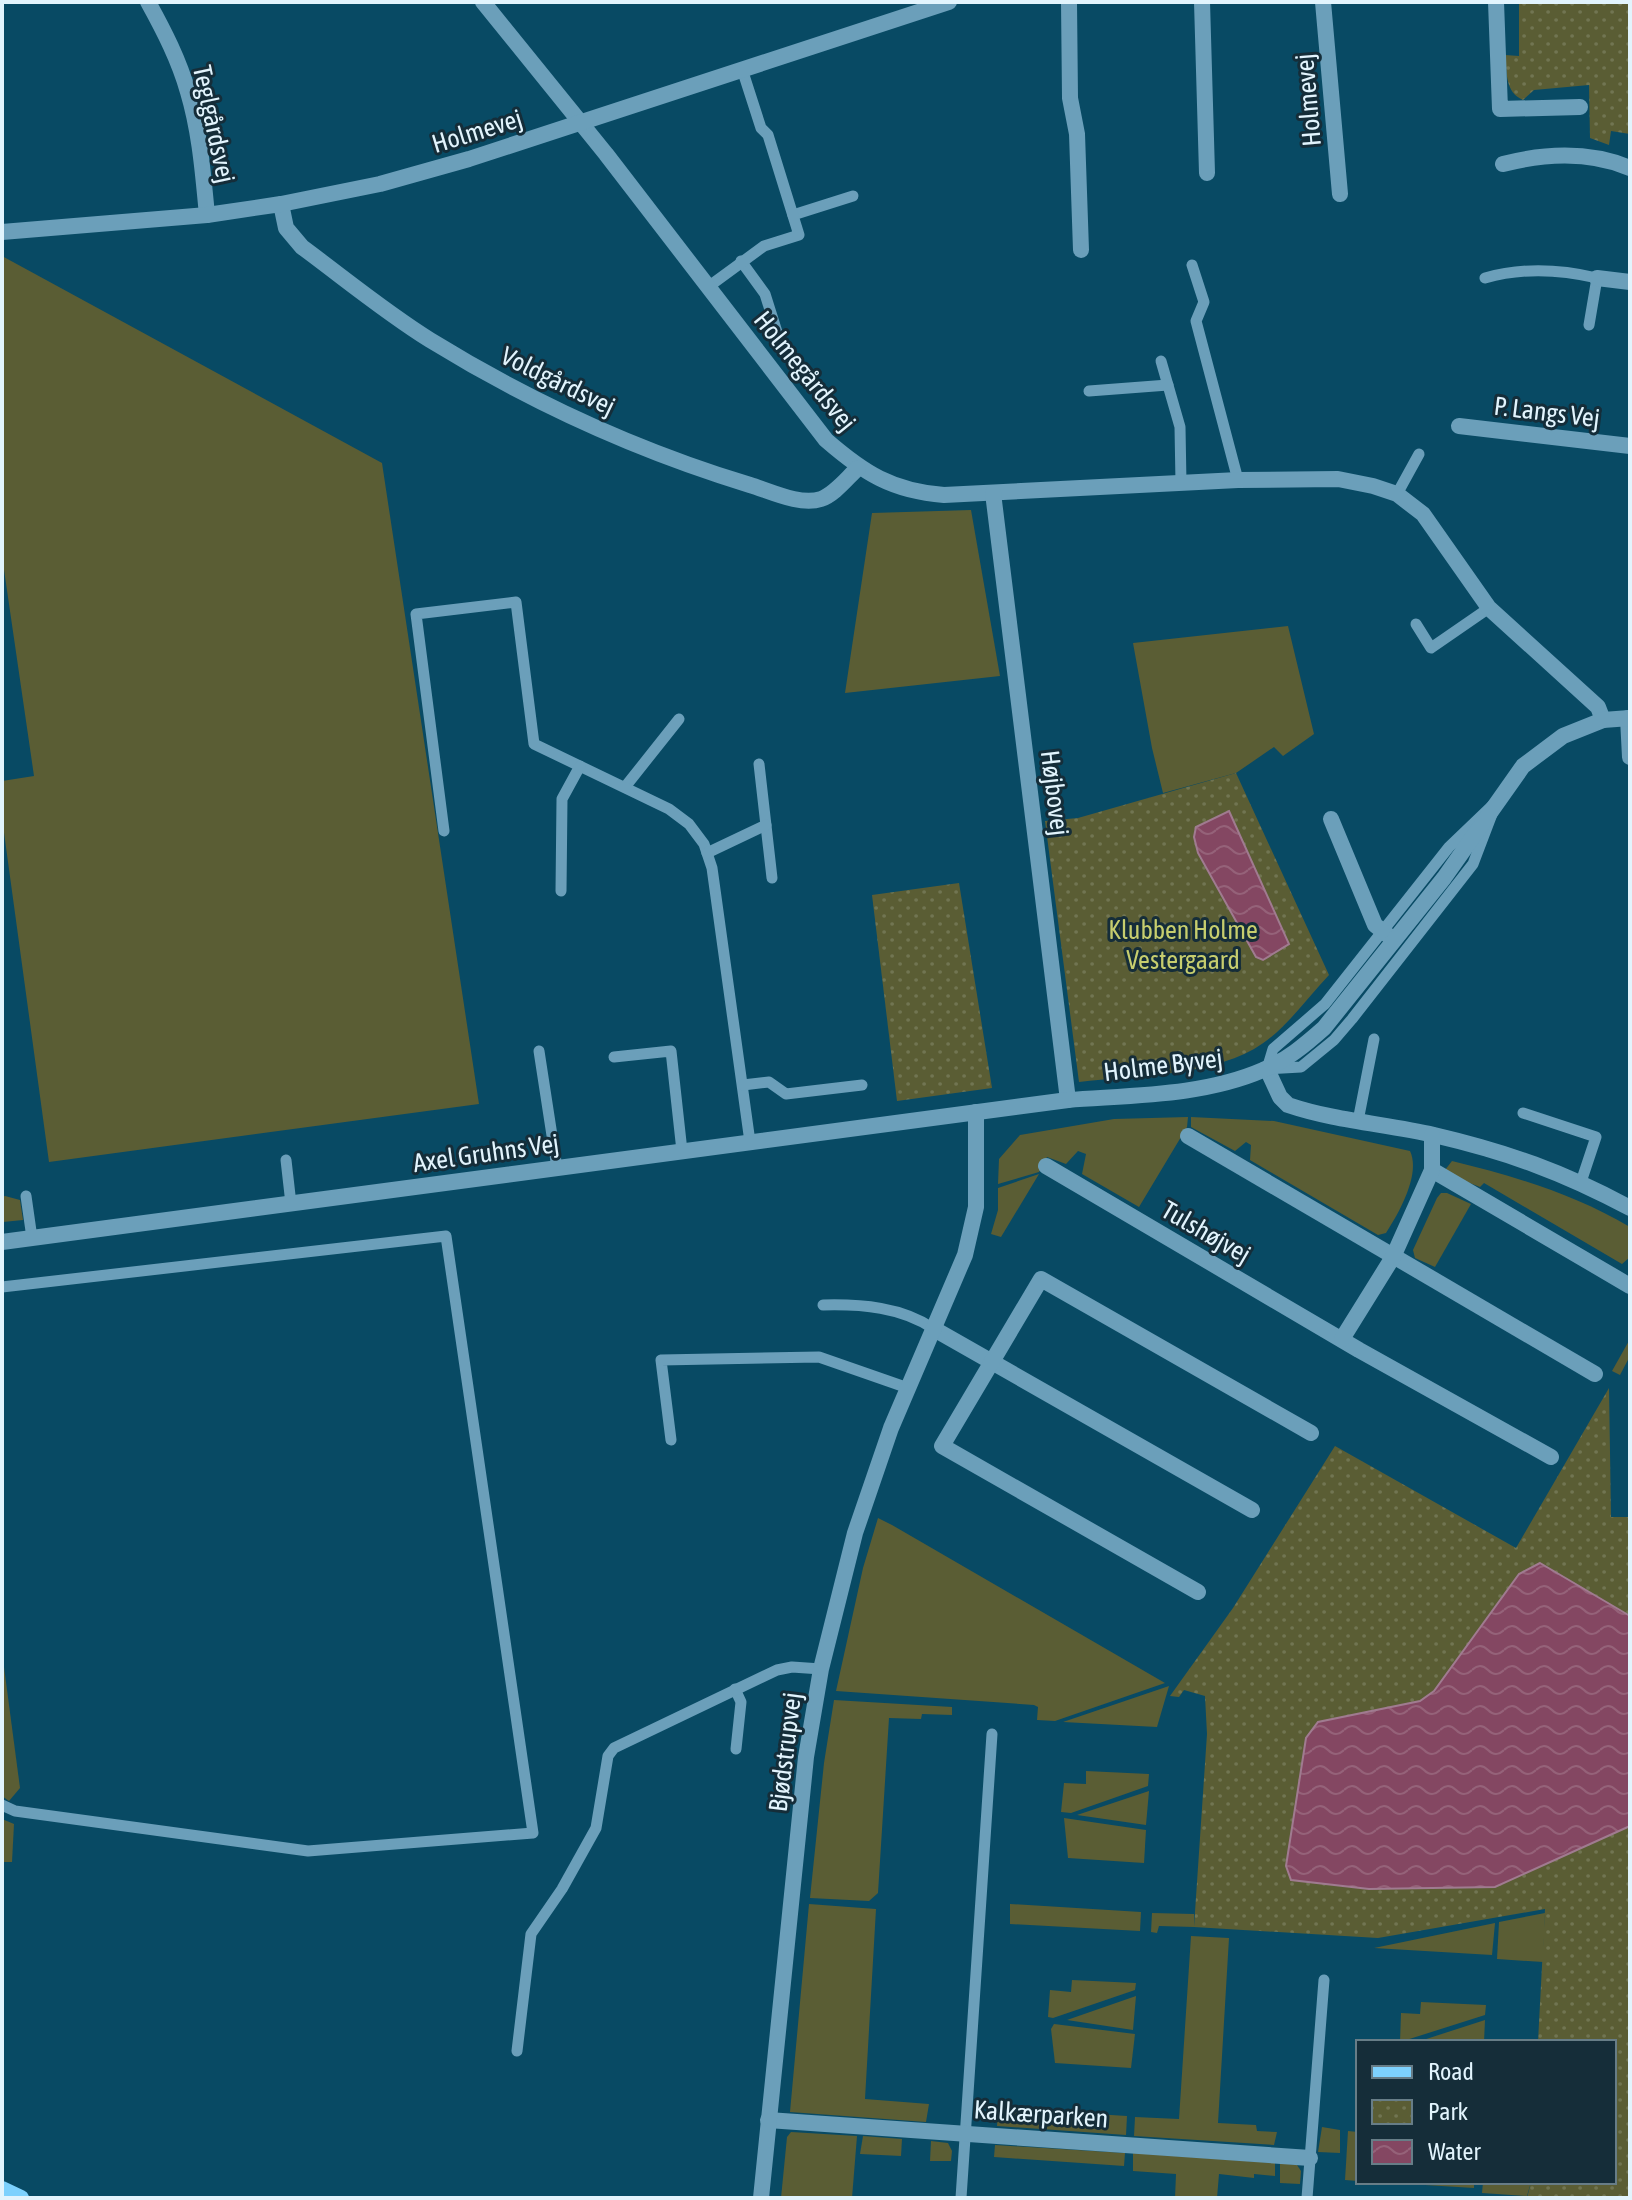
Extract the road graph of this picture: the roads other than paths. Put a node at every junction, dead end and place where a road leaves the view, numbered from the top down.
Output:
1 (148, 2) edge
2 (483, 2) edge
3 (949, 2) edge
4 (1069, 2) edge
5 (1202, 2) edge
6 (1323, 2) edge
7 (1496, 2) edge
8 (742, 69) junction
9 (1580, 107) dead end
10 (581, 123) junction
11 (1503, 164) dead end
12 (1630, 168) edge
13 (1207, 173) dead end
14 (1340, 194) dead end
15 (853, 196) dead end
16 (281, 204) junction
17 (207, 215) junction
18 (793, 215) junction
19 (2, 232) edge
20 (1081, 250) dead end
21 (741, 261) junction
22 (1192, 265) dead end
23 (1485, 278) dead end
24 (1597, 278) junction
25 (1630, 282) edge
26 (708, 287) junction
27 (1589, 325) dead end
28 (782, 348) dead end
29 (1161, 361) dead end
30 (1168, 385) junction
31 (1089, 391) dead end
32 (1459, 426) dead end
33 (1630, 446) edge
34 (1419, 454) dead end
35 (858, 468) junction
36 (1238, 480) junction
37 (1181, 483) junction
38 (993, 493) junction
39 (1397, 494) junction
40 (1489, 608) junction
41 (1416, 624) dead end
42 (1629, 718) edge
43 (679, 719) dead end
44 (1603, 720) junction
45 (1630, 757) edge
46 (759, 764) dead end
47 (580, 766) junction
48 (625, 787) junction
49 (1497, 801) junction
50 (1331, 819) dead end
51 (766, 825) junction
52 (444, 831) dead end
53 (707, 853) junction
54 (772, 878) dead end
55 (561, 891) dead end
56 (1389, 936) junction
57 (1374, 1039) dead end
58 (539, 1051) dead end
59 (614, 1057) dead end
60 (1267, 1069) junction
61 (743, 1085) junction
62 (862, 1085) dead end
63 (1068, 1100) junction
64 (976, 1112) junction
65 (1523, 1113) dead end
66 (1358, 1121) junction
67 (1432, 1135) junction
68 (1188, 1136) dead end
69 (750, 1142) junction
70 (682, 1151) junction
71 (286, 1160) dead end
72 (1046, 1166) dead end
73 (557, 1168) junction
74 (1432, 1170) junction
75 (1581, 1182) junction
76 (26, 1196) dead end
77 (291, 1204) junction
78 (1630, 1208) edge
79 (32, 1238) junction
80 (2, 1242) edge
81 (1393, 1257) junction
82 (1630, 1286) edge
83 (2, 1287) edge
84 (823, 1305) dead end
85 (934, 1329) junction
86 (1342, 1339) junction
87 (993, 1360) junction
88 (1595, 1374) dead end
89 (908, 1388) junction
90 (1311, 1433) dead end
91 (671, 1440) dead end
92 (1551, 1457) dead end
93 (1252, 1510) dead end
94 (1198, 1592) dead end
95 (821, 1669) junction
96 (735, 1689) junction
97 (992, 1734) dead end
98 (736, 1749) dead end
99 (2, 1805) edge
100 (1324, 1980) dead end
101 (517, 2051) dead end
102 (768, 2120) junction
103 (965, 2133) junction
104 (1310, 2158) junction
105 (2, 2189) edge
106 (21, 2198) edge
107 (761, 2198) edge
108 (961, 2198) edge
109 (1307, 2198) edge

1 - 17 street, Teglgårdsvej
2 - 10 street, Holmegårdsvej
3 - 8 street, Holmevej
4 - 20 street
5 - 13 street
6 - 14 street, Holmevej
7 - 9 street
8 - 10 street, Holmevej
8 - 18 lane
10 - 16 street, Holmevej
10 - 26 street, Holmegårdsvej
11 - 12 street
15 - 18 lane
16 - 17 street, Holmevej
16 - 35 street, Voldgårdsvej
17 - 19 street, Holmevej
18 - 21 lane
21 - 26 lane
21 - 28 lane
22 - 36 lane
23 - 24 lane
24 - 25 street
24 - 27 lane
26 - 35 street, Holmegårdsvej
29 - 30 lane
30 - 31 lane
30 - 37 lane
32 - 33 street, P. Langs Vej
34 - 39 lane
35 - 38 street, Holmegårdsvej
36 - 37 street, Holmegårdsvej
36 - 39 street, Holmegårdsvej
37 - 38 street, Holmegårdsvej
38 - 63 street, Højbovej
39 - 40 street, Holmegårdsvej
40 - 41 lane
40 - 44 street
42 - 44 street, Holme Byvej
42 - 45 street
43 - 48 lane
44 - 49 street, Holme Byvej
46 - 51 lane
47 - 48 lane
47 - 52 lane
47 - 55 lane
48 - 53 lane
49 - 56 street, Holme Byvej
49 - 60 lane
50 - 56 street
51 - 53 lane
51 - 54 lane
53 - 61 lane
56 - 60 street, Holme Byvej
57 - 66 lane
58 - 73 lane
59 - 70 lane
60 - 63 street, Holme Byvej
60 - 66 street
61 - 62 lane
61 - 69 lane
63 - 64 street, Holme Byvej
64 - 69 street, Axel Gruhns Vej
64 - 85 street, Bjødstrupvej
65 - 75 lane
66 - 67 street
67 - 74 street
67 - 75 street
68 - 81 street
69 - 70 street, Axel Gruhns Vej
70 - 73 street, Axel Gruhns Vej
71 - 77 lane
72 - 86 street, Tulshøjvej
73 - 77 street, Axel Gruhns Vej
74 - 81 street
74 - 82 street
75 - 78 street
76 - 79 lane
77 - 79 street, Axel Gruhns Vej
79 - 80 street, Axel Gruhns Vej
81 - 86 street
81 - 88 street
83 - 99 lane
84 - 85 lane
85 - 87 street
85 - 89 street, Bjødstrupvej
86 - 92 street, Tulshøjvej
87 - 90 street
87 - 93 street
87 - 94 street
89 - 91 lane
89 - 95 street, Bjødstrupvej
95 - 96 lane
95 - 102 street, Bjødstrupvej
96 - 98 lane
96 - 101 lane
97 - 103 lane
100 - 104 lane
102 - 103 street, Kalkærparken
102 - 107 street, Bjødstrupvej
103 - 104 street, Kalkærparken
103 - 108 lane
104 - 109 lane
105 - 106 main road

